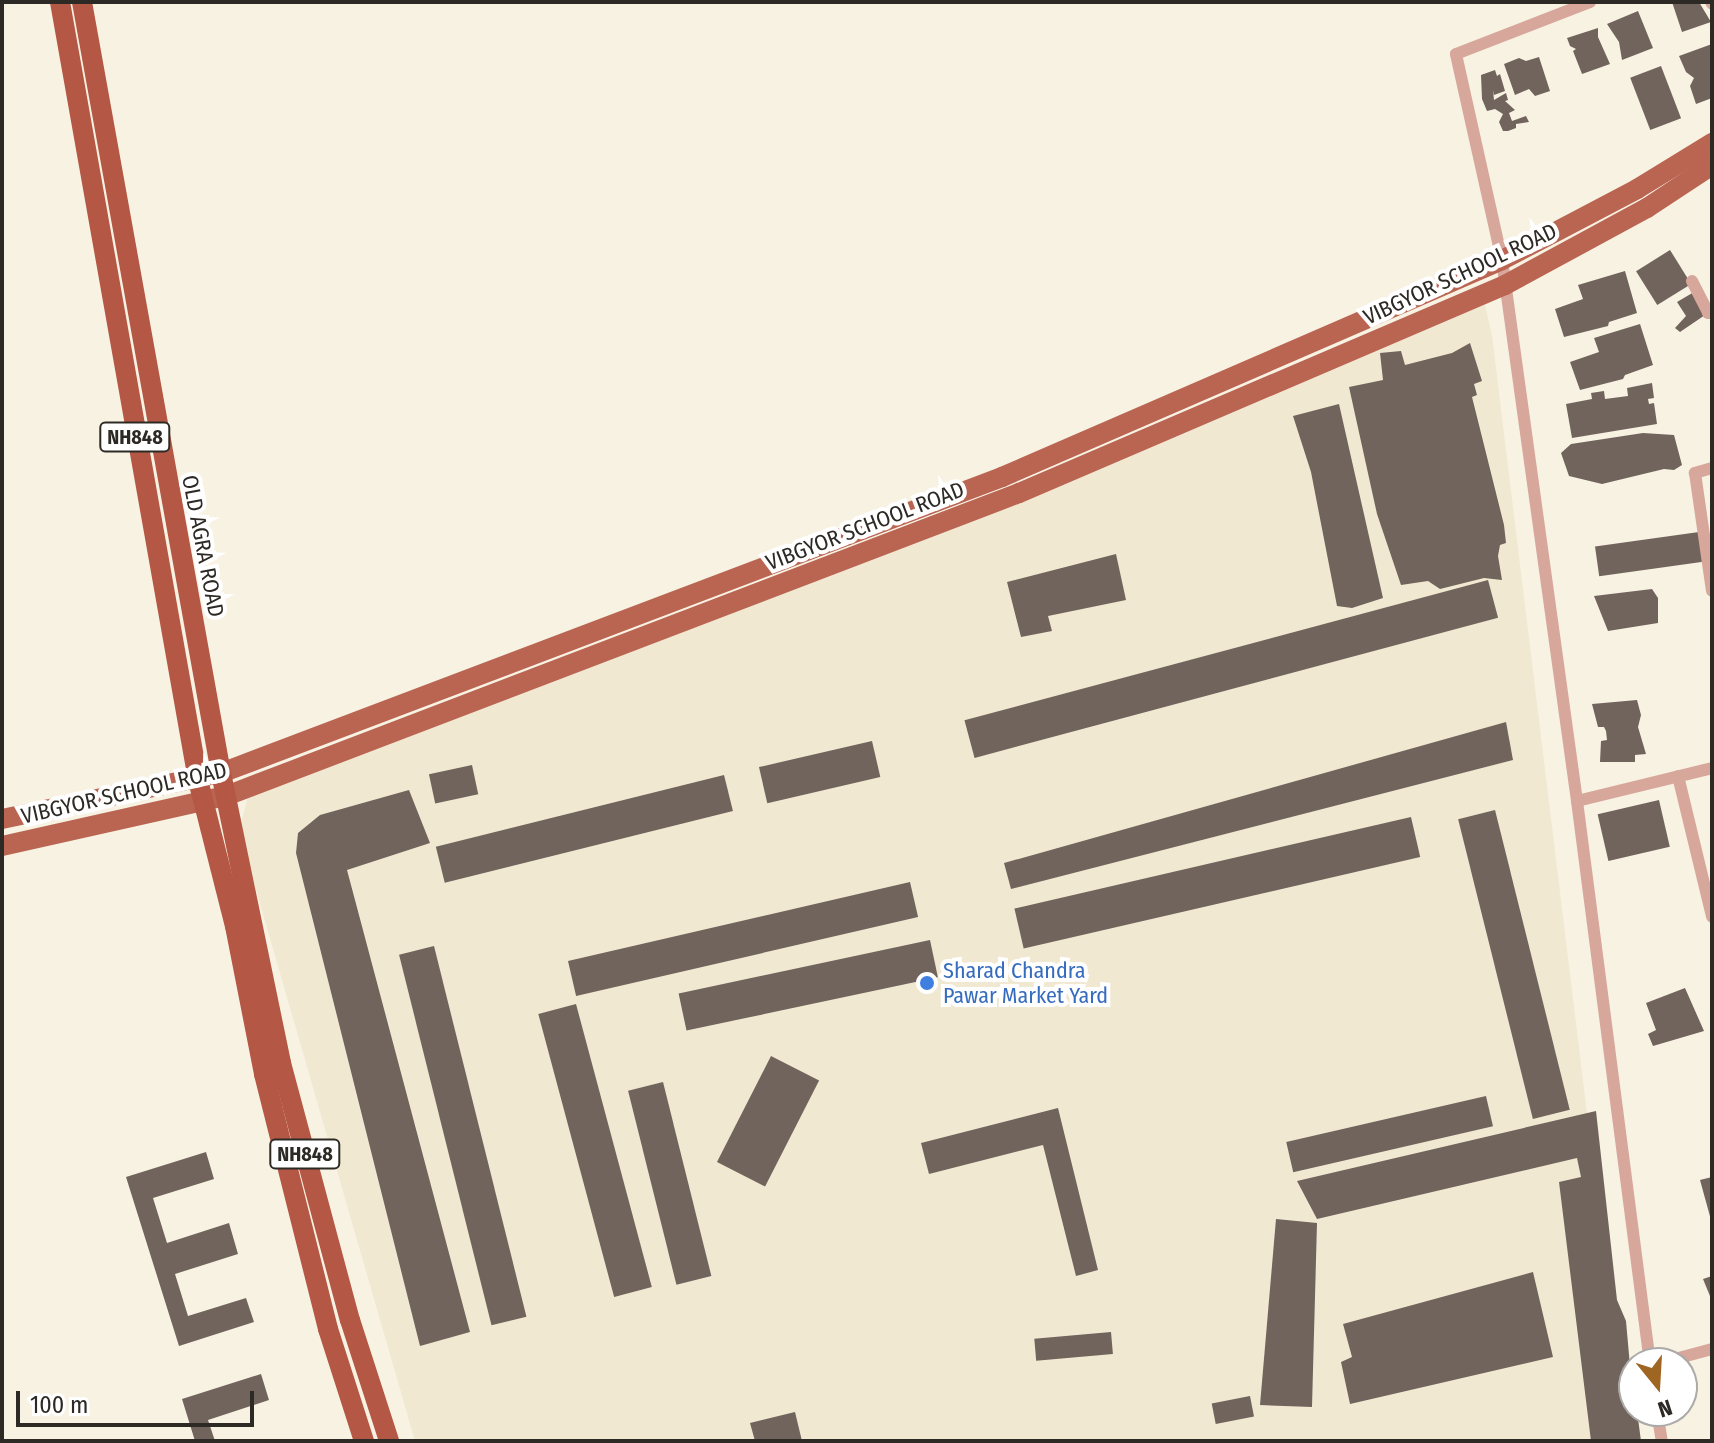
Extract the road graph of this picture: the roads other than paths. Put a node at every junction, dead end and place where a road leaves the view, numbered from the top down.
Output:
1 (60, 2) edge
2 (82, 2) edge
3 (1590, 2) edge
4 (1712, 143) edge
5 (1712, 165) edge
6 (1502, 260) junction
7 (1692, 281) dead end
8 (1505, 285) junction
9 (1712, 313) edge
10 (1712, 468) edge
11 (1712, 591) edge
12 (1712, 768) edge
13 (221, 773) junction
14 (1678, 776) junction
15 (198, 780) junction
16 (226, 796) junction
17 (1577, 801) junction
18 (203, 803) junction
19 (2, 819) edge
20 (2, 846) edge
21 (1712, 917) edge
22 (1648, 1347) edge
23 (364, 1441) edge
24 (389, 1441) edge

1 - 15 highway, NH848
2 - 13 highway, OLD AGRA ROAD / NH848
3 - 6 street
4 - 6 main road, VIBGYOR SCHOOL ROAD
5 - 8 main road, VIBGYOR SCHOOL ROAD
6 - 8 street
6 - 13 main road, VIBGYOR SCHOOL ROAD
7 - 9 street
8 - 16 main road, VIBGYOR SCHOOL ROAD
8 - 17 street
10 - 11 street
12 - 14 street
13 - 15 main road, VIBGYOR SCHOOL ROAD
13 - 16 highway, OLD AGRA ROAD / NH848
14 - 17 street
14 - 21 street
15 - 18 highway, NH848
15 - 19 main road, VIBGYOR SCHOOL ROAD
16 - 18 main road, VIBGYOR SCHOOL ROAD
16 - 24 highway, OLD AGRA ROAD / NH848
17 - 22 street
18 - 20 main road, VIBGYOR SCHOOL ROAD
18 - 23 highway, NH848

